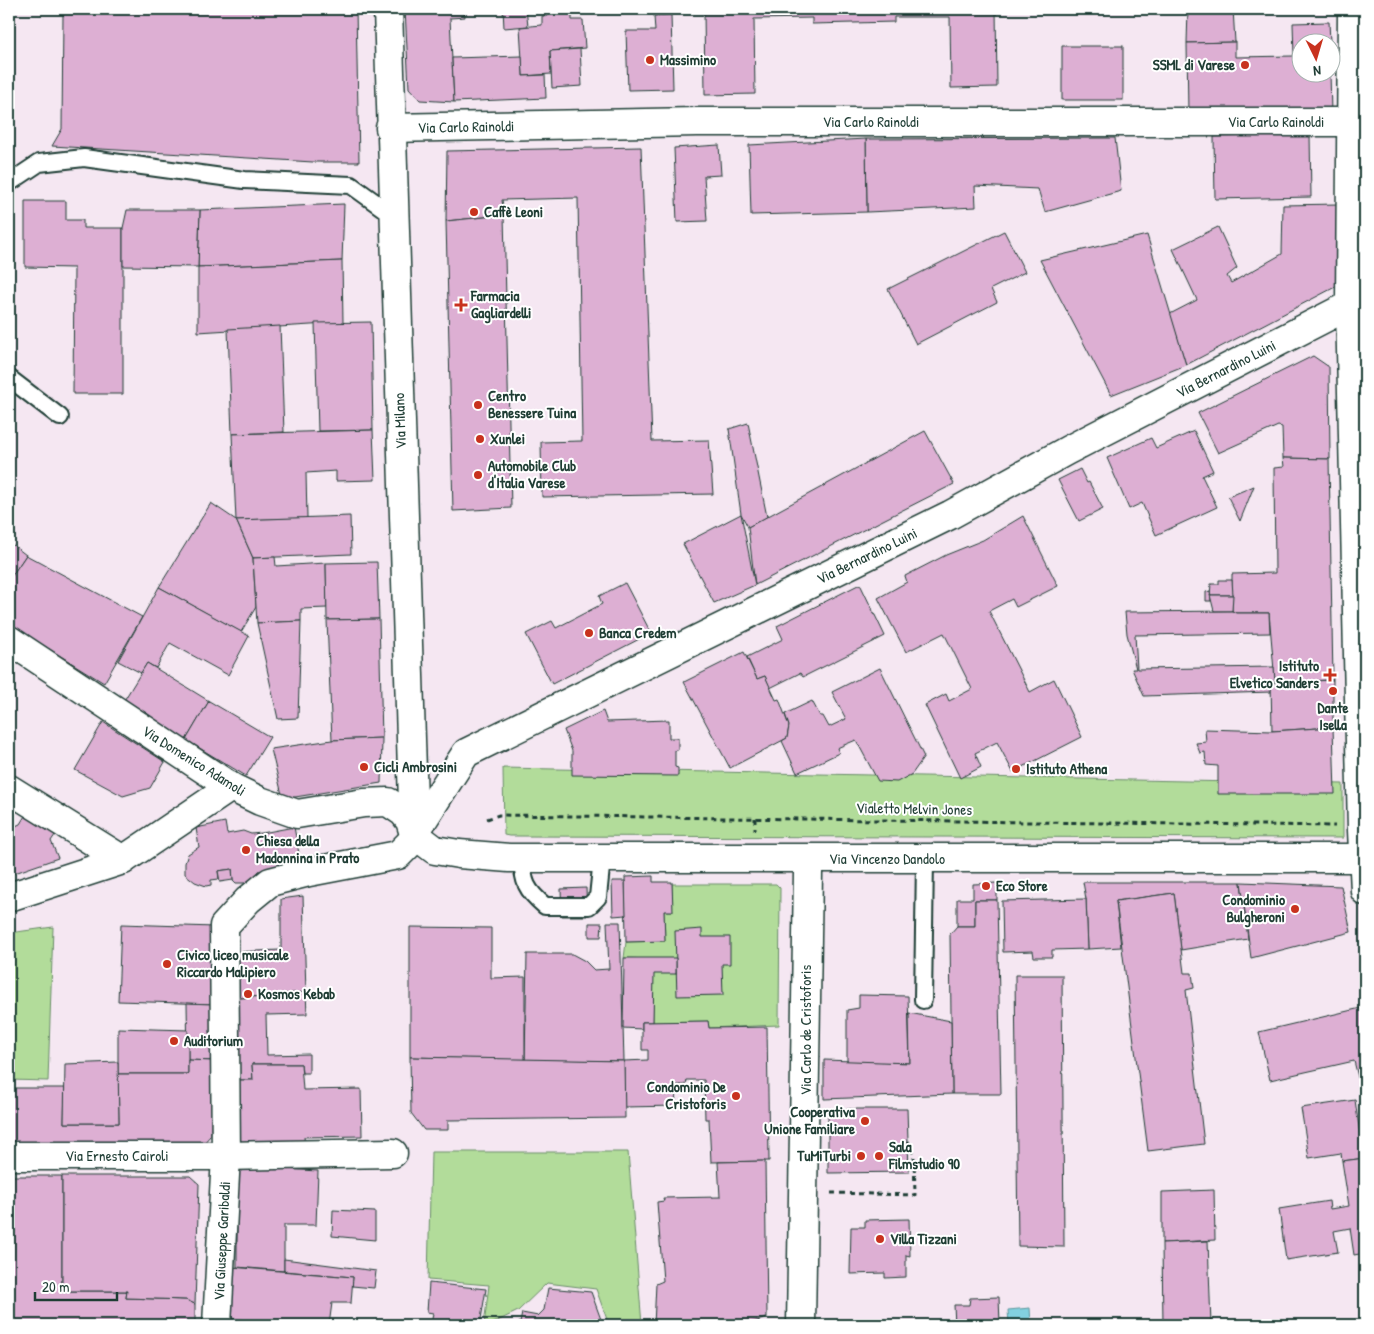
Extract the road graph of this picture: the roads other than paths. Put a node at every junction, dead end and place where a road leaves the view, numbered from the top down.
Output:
1 (388, 9) edge
2 (1352, 9) edge
3 (1352, 122) junction
4 (390, 128) junction
5 (9, 183) edge
6 (394, 216) junction
7 (1359, 234) edge
8 (1357, 302) edge
9 (9, 378) edge
10 (60, 418) dead end
11 (9, 640) edge
12 (231, 787) junction
13 (9, 789) edge
14 (414, 834) junction
15 (522, 858) junction
16 (602, 858) junction
17 (1364, 858) edge
18 (806, 859) junction
19 (925, 859) junction
20 (123, 860) junction
21 (1365, 891) edge
22 (9, 897) edge
23 (923, 1000) dead end
24 (393, 1153) dead end
25 (9, 1156) edge
26 (226, 1156) junction
27 (798, 1324) edge
28 (217, 1325) edge

1 - 4 street, Via Milano
2 - 3 street
3 - 4 street, Via Carlo Rainoldi
3 - 7 street
4 - 6 street, Via Milano
5 - 6 lane
6 - 14 street, Via Milano
7 - 8 street
8 - 14 street, Via Bernardino Luini
8 - 17 street
9 - 10 lane
11 - 12 street, Via Domenico Adamoli
12 - 14 street, Via Domenico Adamoli
12 - 20 street
13 - 20 street
14 - 15 street, Via Vincenzo Dandolo
14 - 26 street, Via Giuseppe Garibaldi
15 - 16 street, Via Vincenzo Dandolo
15 - 16 lane
16 - 18 street, Via Vincenzo Dandolo
17 - 19 street, Via Vincenzo Dandolo
17 - 21 street
18 - 19 street, Via Vincenzo Dandolo
18 - 27 street, Via Carlo de Cristoforis
19 - 23 lane
20 - 22 street
24 - 26 street
25 - 26 street, Via Ernesto Cairoli
26 - 28 street, Via Giuseppe Garibaldi

